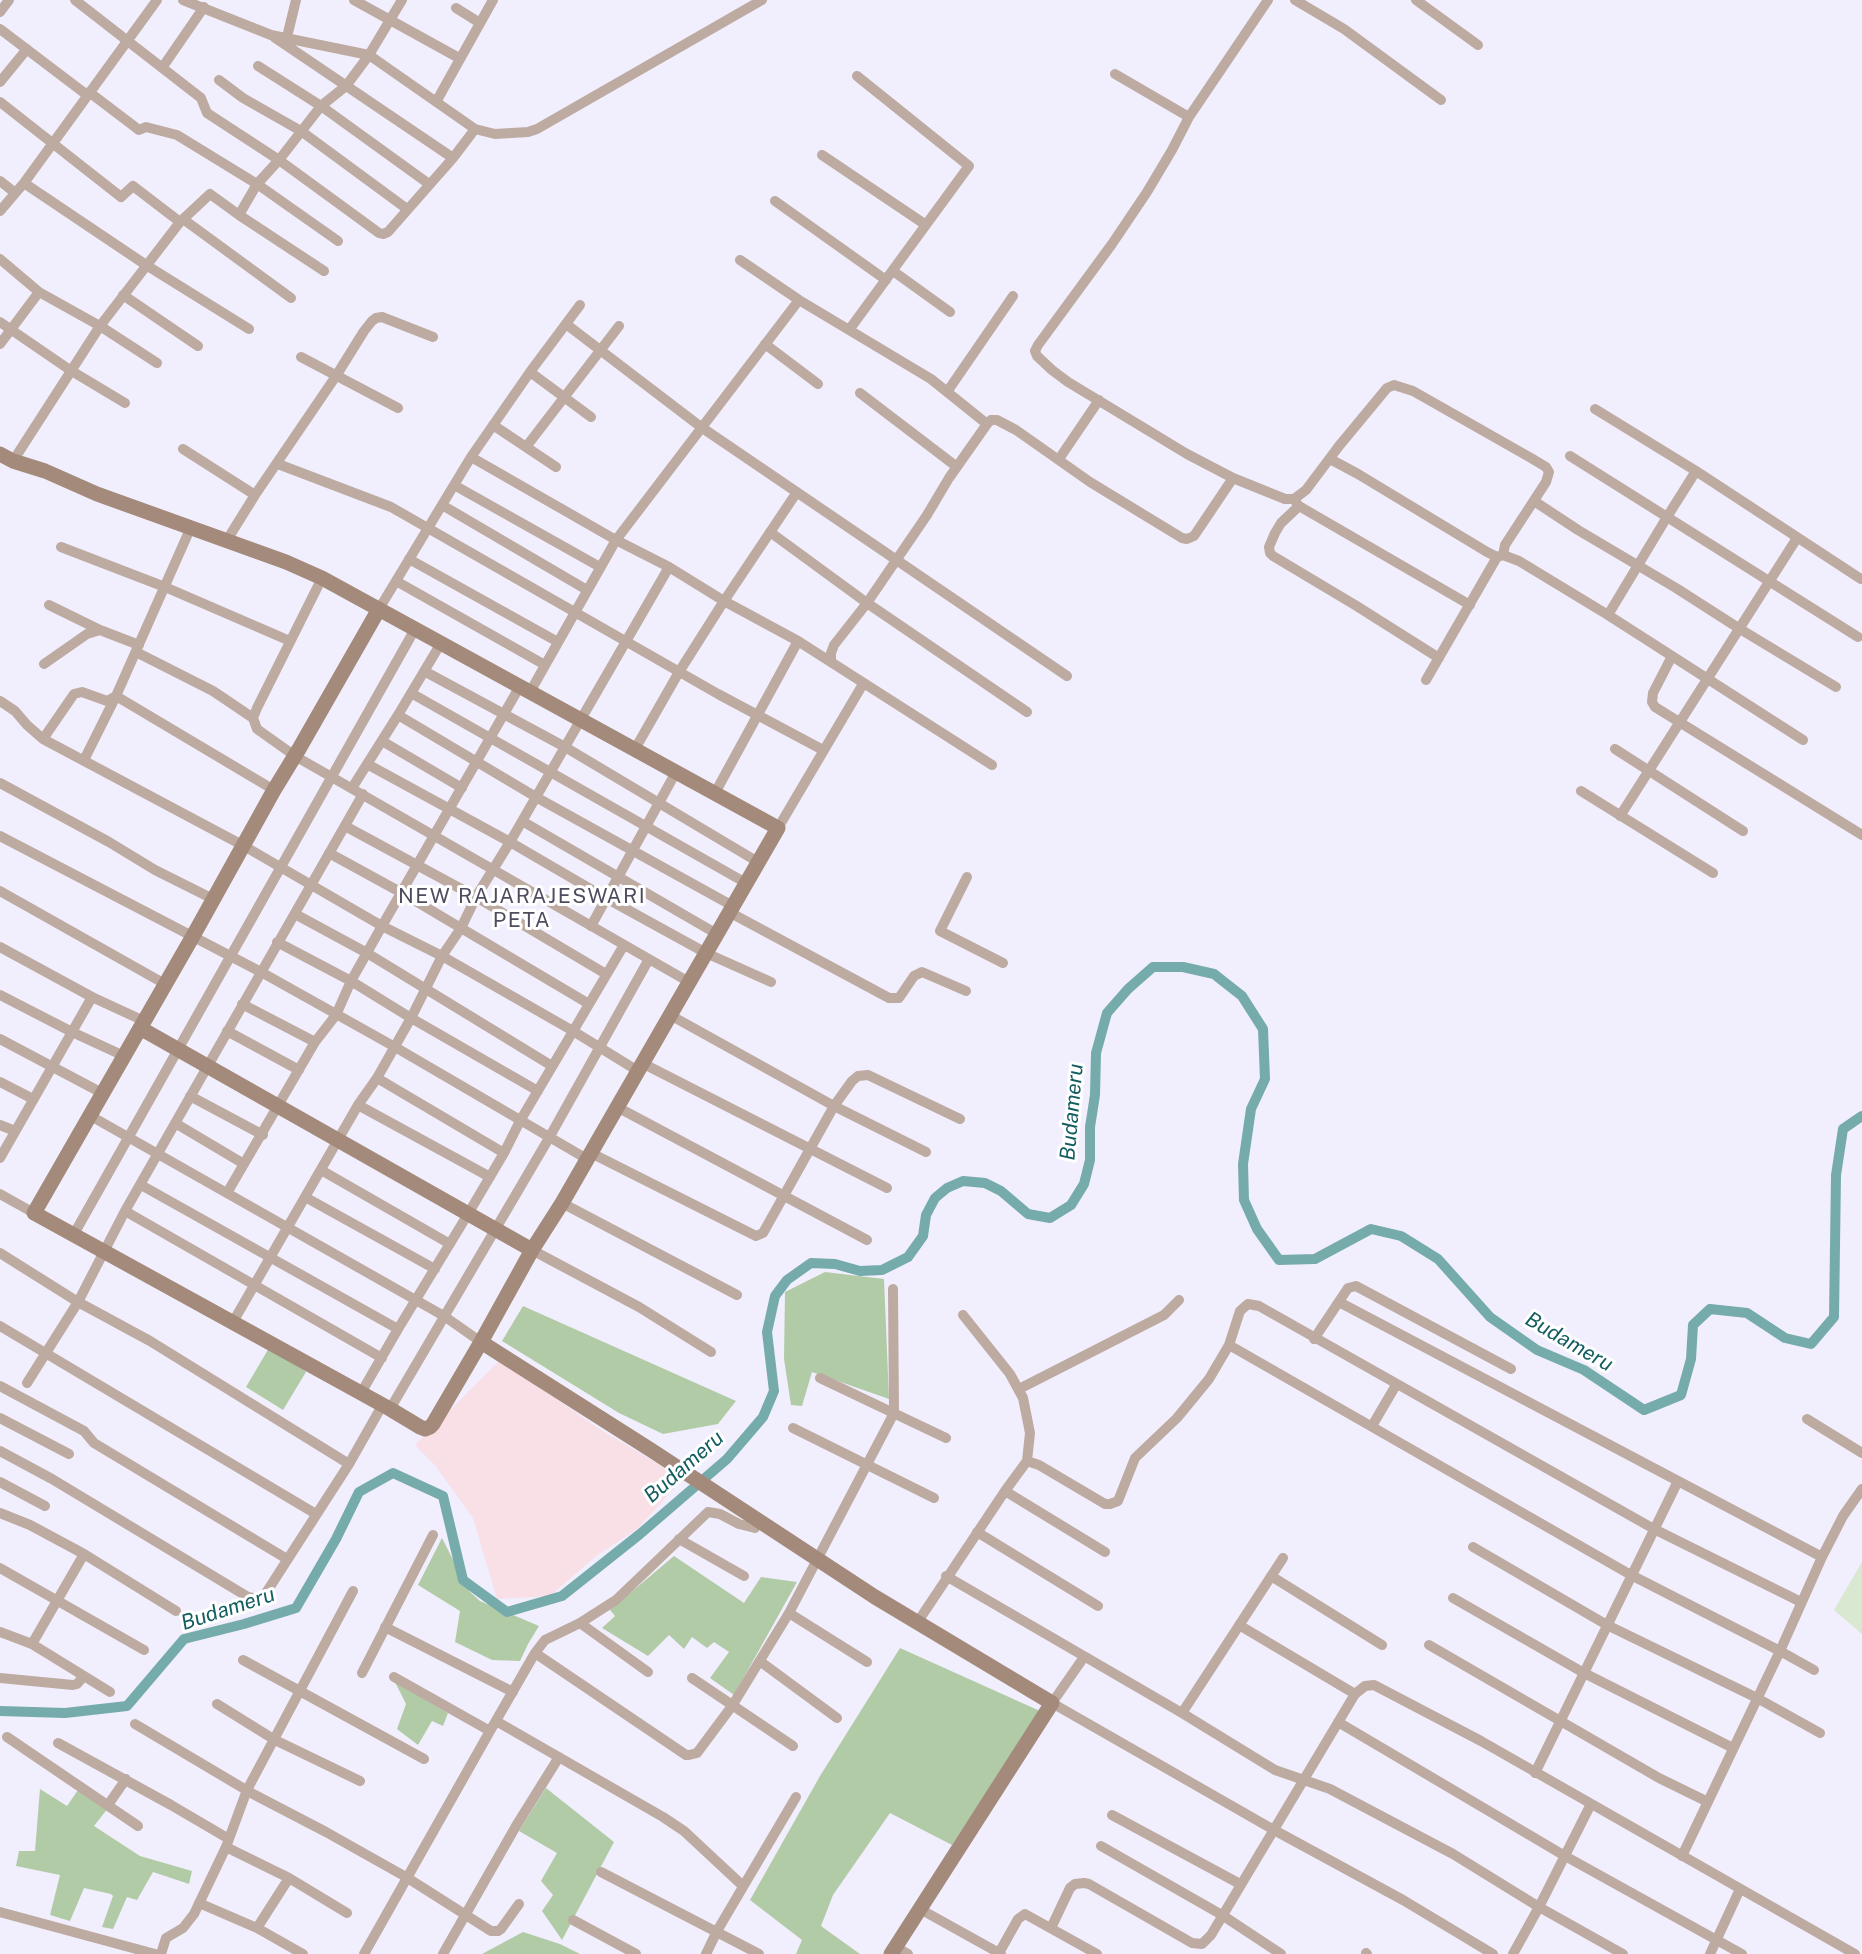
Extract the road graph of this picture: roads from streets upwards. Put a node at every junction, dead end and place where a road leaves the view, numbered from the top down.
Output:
1 (9, 0) edge
2 (75, 0) edge
3 (157, 0) edge
4 (183, 0) edge
5 (296, 0) edge
6 (354, 0) edge
7 (402, 0) edge
8 (493, 0) edge
9 (762, 0) edge
10 (1268, 0) edge
11 (1295, 0) edge
12 (1416, 0) edge
13 (204, 8) junction
14 (456, 8) dead end
15 (0, 12) edge
16 (390, 19) junction
17 (480, 23) junction
18 (0, 29) edge
19 (271, 36) junction
20 (287, 37) junction
21 (128, 40) junction
22 (1478, 45) dead end
23 (27, 49) junction
24 (369, 54) junction
25 (459, 58) junction
26 (258, 66) dead end
27 (162, 68) junction
28 (1115, 74) dead end
29 (857, 76) dead end
30 (219, 80) dead end
31 (0, 82) edge
32 (346, 86) junction
33 (88, 93) junction
34 (1441, 100) dead end
35 (0, 102) edge
36 (436, 102) junction
37 (321, 106) junction
38 (1189, 117) junction
39 (475, 129) junction
40 (301, 131) junction
41 (51, 143) junction
42 (822, 155) dead end
43 (453, 158) junction
44 (279, 160) junction
45 (0, 181) edge
46 (24, 183) junction
47 (257, 184) junction
48 (429, 184) junction
49 (14, 192) junction
50 (775, 201) dead end
51 (407, 209) junction
52 (0, 211) edge
53 (239, 215) junction
54 (181, 220) junction
55 (926, 225) junction
56 (338, 241) dead end
57 (0, 259) edge
58 (740, 260) dead end
59 (146, 265) junction
60 (324, 271) dead end
61 (889, 276) junction
62 (39, 292) junction
63 (123, 295) junction
64 (1013, 296) dead end
65 (291, 298) dead end
66 (799, 300) junction
67 (580, 305) dead end
68 (950, 312) dead end
69 (0, 322) edge
70 (566, 324) junction
71 (100, 326) junction
72 (619, 326) dead end
73 (10, 329) junction
74 (249, 329) dead end
75 (849, 330) junction
76 (433, 337) dead end
77 (0, 344) edge
78 (765, 344) junction
79 (198, 346) dead end
80 (600, 351) junction
81 (301, 357) dead end
82 (157, 363) dead end
83 (70, 370) junction
84 (530, 372) junction
85 (336, 376) junction
86 (818, 384) dead end
87 (947, 392) junction
88 (860, 393) dead end
89 (565, 398) junction
90 (1099, 400) junction
91 (126, 403) dead end
92 (398, 408) dead end
93 (1595, 409) dead end
94 (591, 417) dead end
95 (987, 424) junction
96 (493, 425) junction
97 (701, 427) junction
98 (526, 447) junction
99 (183, 449) dead end
100 (1570, 456) dead end
101 (471, 457) junction
102 (6, 458) edge
103 (1059, 459) junction
104 (1330, 459) junction
105 (278, 464) junction
106 (556, 467) dead end
107 (957, 467) junction
108 (1696, 471) junction
109 (1233, 478) junction
110 (454, 485) junction
111 (797, 492) junction
112 (255, 495) junction
113 (1534, 501) junction
114 (1297, 503) junction
115 (442, 505) junction
116 (1666, 517) junction
117 (191, 527) junction
118 (428, 529) junction
119 (770, 532) junction
120 (1797, 538) junction
121 (227, 540) junction
122 (616, 540) junction
123 (61, 547) dead end
124 (1500, 556) junction
125 (409, 560) junction
126 (897, 560) junction
127 (1638, 565) junction
128 (600, 567) junction
129 (669, 567) junction
130 (322, 578) junction
131 (1861, 579) edge
132 (1770, 580) junction
133 (396, 581) junction
134 (165, 587) junction
135 (587, 590) junction
136 (724, 601) junction
137 (867, 603) junction
138 (1470, 604) junction
139 (49, 605) dead end
140 (379, 609) junction
141 (575, 612) junction
142 (1608, 615) junction
143 (415, 629) junction
144 (1740, 629) junction
145 (100, 630) junction
146 (1858, 636) dead end
147 (290, 641) junction
148 (626, 641) junction
149 (798, 641) junction
150 (558, 642) junction
151 (441, 643) junction
152 (137, 648) junction
153 (1672, 656) junction
154 (1439, 658) junction
155 (831, 661) junction
156 (44, 664) dead end
157 (545, 665) junction
158 (424, 670) junction
159 (679, 672) junction
160 (1066, 676) dead end
161 (1707, 679) junction
162 (1426, 680) dead end
163 (863, 684) junction
164 (1836, 687) dead end
165 (525, 689) junction
166 (411, 693) junction
167 (116, 696) junction
168 (0, 701) edge
169 (1027, 712) dead end
170 (504, 714) junction
171 (398, 715) junction
172 (758, 716) junction
173 (253, 718) junction
174 (581, 720) junction
175 (1681, 724) junction
176 (490, 737) junction
177 (43, 739) junction
178 (1803, 740) dead end
179 (382, 741) junction
180 (565, 747) junction
181 (1615, 749) dead end
182 (635, 750) junction
183 (823, 750) junction
184 (295, 756) junction
185 (84, 760) junction
186 (477, 762) junction
187 (367, 764) junction
188 (992, 765) dead end
189 (551, 771) junction
190 (676, 772) junction
191 (1650, 772) junction
192 (332, 777) junction
193 (0, 783) edge
194 (352, 788) junction
195 (462, 788) junction
196 (274, 790) junction
197 (1581, 791) dead end
198 (715, 793) junction
199 (363, 794) junction
200 (536, 797) junction
201 (659, 803) junction
202 (449, 810) junction
203 (1620, 816) junction
204 (522, 821) junction
205 (345, 826) junction
206 (645, 827) junction
207 (778, 828) junction
208 (1743, 831) dead end
209 (1862, 835) edge
210 (0, 836) edge
211 (434, 836) junction
212 (510, 842) junction
213 (244, 846) junction
214 (632, 852) junction
215 (329, 854) junction
216 (758, 862) junction
217 (417, 865) junction
218 (281, 867) junction
219 (493, 869) junction
220 (1713, 873) dead end
221 (618, 877) junction
222 (967, 877) dead end
223 (746, 883) junction
224 (310, 884) junction
225 (0, 891) edge
226 (402, 893) junction
227 (476, 897) junction
228 (606, 898) junction
229 (213, 899) junction
230 (731, 909) junction
231 (296, 914) junction
232 (382, 926) junction
233 (591, 926) junction
234 (461, 928) junction
235 (717, 934) junction
236 (193, 936) junction
237 (277, 942) junction
238 (624, 945) junction
239 (0, 947) edge
240 (367, 953) junction
241 (706, 953) junction
242 (231, 956) junction
243 (442, 956) junction
244 (649, 959) junction
245 (1003, 963) dead end
246 (261, 972) junction
247 (606, 974) junction
248 (351, 981) junction
249 (689, 982) junction
250 (771, 982) dead end
251 (165, 984) junction
252 (426, 990) junction
253 (966, 992) dead end
254 (0, 995) edge
255 (92, 997) junction
256 (242, 1004) junction
257 (589, 1004) junction
258 (336, 1015) junction
259 (670, 1015) junction
260 (411, 1018) junction
261 (142, 1024) junction
262 (227, 1031) junction
263 (573, 1031) junction
264 (72, 1032) junction
265 (0, 1039) edge
266 (315, 1042) junction
267 (395, 1047) junction
268 (600, 1047) junction
269 (177, 1050) junction
270 (124, 1056) junction
271 (552, 1066) junction
272 (207, 1067) junction
273 (640, 1067) junction
274 (53, 1068) junction
275 (299, 1070) junction
276 (378, 1078) junction
277 (0, 1082) edge
278 (538, 1091) junction
279 (102, 1093) junction
280 (190, 1096) junction
281 (33, 1099) junction
282 (358, 1105) junction
283 (834, 1106) junction
284 (278, 1107) junction
285 (617, 1107) junction
286 (89, 1115) junction
287 (960, 1119) dead end
288 (520, 1121) junction
289 (175, 1123) junction
290 (0, 1125) edge
291 (15, 1131) junction
292 (262, 1135) junction
293 (128, 1136) junction
294 (549, 1138) junction
295 (338, 1140) junction
296 (810, 1149) junction
297 (926, 1152) dead end
298 (504, 1153) junction
299 (158, 1154) junction
300 (589, 1156) junction
301 (0, 1158) edge
302 (244, 1164) junction
303 (321, 1170) junction
304 (490, 1177) junction
305 (141, 1185) junction
306 (887, 1188) dead end
307 (227, 1193) junction
308 (0, 1194) edge
309 (784, 1195) junction
310 (305, 1197) junction
311 (562, 1203) junction
312 (125, 1211) junction
313 (34, 1213) junction
314 (468, 1214) junction
315 (287, 1227) junction
316 (495, 1230) junction
317 (74, 1234) junction
318 (867, 1240) dead end
319 (450, 1244) junction
320 (103, 1251) junction
321 (532, 1251) junction
322 (0, 1252) edge
323 (269, 1257) junction
324 (435, 1269) junction
325 (254, 1285) junction
326 (893, 1289) dead end
327 (736, 1295) dead end
328 (416, 1300) junction
329 (1179, 1300) dead end
330 (78, 1302) junction
331 (1339, 1302) junction
332 (963, 1315) dead end
333 (444, 1316) junction
334 (233, 1322) junction
335 (0, 1326) edge
336 (398, 1329) junction
337 (1314, 1338) junction
338 (481, 1342) junction
339 (1229, 1344) junction
340 (711, 1352) dead end
341 (46, 1354) junction
342 (382, 1358) junction
343 (1511, 1369) dead end
344 (820, 1378) dead end
345 (27, 1383) dead end
346 (1396, 1385) junction
347 (0, 1386) edge
348 (1019, 1389) junction
349 (361, 1393) junction
350 (387, 1407) junction
351 (894, 1413) junction
352 (0, 1418) edge
353 (1807, 1419) dead end
354 (1372, 1426) junction
355 (793, 1428) dead end
356 (946, 1438) dead end
357 (0, 1451) edge
358 (1862, 1453) edge
359 (69, 1454) dead end
360 (1027, 1461) junction
361 (349, 1464) junction
362 (867, 1466) junction
363 (1678, 1481) junction
364 (0, 1482) edge
365 (1862, 1489) edge
366 (1005, 1491) junction
367 (934, 1498) dead end
368 (45, 1506) dead end
369 (0, 1513) edge
370 (316, 1514) junction
371 (756, 1523) junction
372 (1654, 1529) junction
373 (977, 1532) junction
374 (433, 1535) dead end
375 (679, 1539) junction
376 (1473, 1547) dead end
377 (1105, 1552) dead end
378 (84, 1554) junction
379 (1822, 1557) junction
380 (1282, 1558) dead end
381 (818, 1559) junction
382 (287, 1560) junction
383 (0, 1568) edge
384 (1631, 1575) junction
385 (744, 1576) dead end
386 (946, 1576) junction
387 (1271, 1576) junction
388 (353, 1591) dead end
389 (1454, 1598) dead end
390 (57, 1600) junction
391 (1802, 1602) junction
392 (1098, 1606) dead end
393 (176, 1611) dead end
394 (789, 1613) junction
395 (580, 1623) junction
396 (917, 1623) junction
397 (1239, 1625) junction
398 (1607, 1625) junction
399 (386, 1627) junction
400 (0, 1632) edge
401 (32, 1644) junction
402 (1382, 1645) dead end
403 (1429, 1645) dead end
404 (144, 1650) dead end
405 (1780, 1651) junction
406 (536, 1653) junction
407 (1084, 1657) junction
408 (243, 1660) dead end
409 (761, 1662) junction
410 (867, 1662) dead end
411 (1814, 1670) dead end
412 (648, 1672) dead end
413 (362, 1673) dead end
414 (1584, 1673) junction
415 (84, 1676) junction
416 (394, 1677) dead end
417 (0, 1678) edge
418 (692, 1678) dead end
419 (300, 1691) junction
420 (110, 1692) dead end
421 (513, 1692) junction
422 (1355, 1695) junction
423 (1757, 1698) junction
424 (1052, 1703) junction
425 (217, 1704) dead end
426 (732, 1706) junction
427 (1182, 1713) junction
428 (837, 1718) dead end
429 (1560, 1721) junction
430 (1338, 1722) junction
431 (135, 1724) dead end
432 (493, 1726) junction
433 (1820, 1733) dead end
434 (8, 1737) dead end
435 (275, 1740) junction
436 (58, 1743) dead end
437 (793, 1746) dead end
438 (1733, 1748) junction
439 (559, 1757) junction
440 (424, 1759) dead end
441 (1535, 1773) junction
442 (126, 1779) junction
443 (1303, 1780) junction
444 (360, 1781) dead end
445 (248, 1790) junction
446 (796, 1797) dead end
447 (1708, 1802) junction
448 (1592, 1804) junction
449 (108, 1805) junction
450 (1112, 1815) dead end
451 (138, 1826) dead end
452 (1274, 1830) junction
453 (227, 1843) junction
454 (1101, 1846) dead end
455 (1565, 1856) junction
456 (1682, 1856) junction
457 (602, 1872) dead end
458 (406, 1877) junction
459 (289, 1878) junction
460 (1240, 1884) junction
461 (743, 1887) junction
462 (1740, 1889) junction
463 (199, 1903) junction
464 (519, 1904) dead end
465 (1539, 1907) junction
466 (920, 1908) junction
467 (0, 1912) edge
468 (347, 1912) dead end
469 (465, 1913) junction
470 (1222, 1915) junction
471 (573, 1920) dead end
472 (257, 1928) junction
473 (1051, 1928) junction
474 (717, 1931) junction
475 (1716, 1941) junction
476 (1200, 1949) edge
477 (898, 1952) edge
478 (1000, 1953) edge
479 (155, 1954) edge
480 (160, 1954) edge
481 (303, 1954) edge
482 (364, 1954) edge
483 (443, 1954) edge
484 (636, 1954) edge
485 (706, 1954) edge
486 (759, 1954) edge
487 (1096, 1954) edge
488 (1281, 1954) edge
489 (1493, 1954) edge
490 (1513, 1954) edge
491 (1623, 1954) edge
492 (1710, 1954) edge
493 (1742, 1954) edge
494 (1854, 1954) edge

1 - 15 street
2 - 21 street
3 - 21 street
4 - 13 street
5 - 20 street
6 - 16 street
7 - 16 street
8 - 17 street
9 - 39 street
10 - 38 street
11 - 34 street
12 - 22 street
13 - 19 street
13 - 27 street
14 - 17 street
16 - 24 street
16 - 25 street
17 - 25 street
18 - 23 street
19 - 20 street
19 - 32 street
20 - 24 street
21 - 27 street
21 - 33 street
23 - 31 street
23 - 33 street
24 - 32 street
24 - 36 street
25 - 36 street
26 - 37 street
27 - 44 street
28 - 38 street
29 - 55 street
30 - 40 street
32 - 37 street
32 - 43 street
33 - 41 street
33 - 47 street
35 - 41 street
36 - 39 street
37 - 40 street
37 - 48 street
38 - 90 street
39 - 43 street
40 - 44 street
40 - 51 street
41 - 46 street
41 - 54 street
42 - 55 street
43 - 48 street
44 - 47 street
44 - 51 street
45 - 49 street
46 - 49 street
46 - 59 street
47 - 53 street
47 - 56 street
48 - 51 street
49 - 52 street
50 - 61 street
53 - 54 street
53 - 60 street
54 - 59 street
54 - 65 street
55 - 61 street
57 - 62 street
58 - 66 street
59 - 63 street
59 - 74 street
61 - 68 street
61 - 75 street
62 - 71 street
62 - 73 street
63 - 71 street
63 - 79 street
64 - 87 street
66 - 75 street
66 - 78 street
67 - 70 street
69 - 73 street
70 - 80 street
70 - 84 street
71 - 82 street
71 - 83 street
72 - 80 street
73 - 77 street
73 - 83 street
75 - 87 street
76 - 85 street
78 - 86 street
78 - 97 street
80 - 89 street
80 - 97 street
81 - 85 street
83 - 91 street
83 - 102 street
84 - 89 street
84 - 96 street
85 - 92 street
85 - 105 street
87 - 95 street
88 - 107 street
89 - 94 street
89 - 98 street
90 - 103 street
90 - 109 street
93 - 108 street
95 - 103 street
95 - 107 street
96 - 98 street
96 - 101 street
97 - 111 street
97 - 122 street
98 - 106 street
99 - 112 street
100 - 116 street
101 - 110 street
101 - 122 street
102 - 117 street
103 - 109 street
104 - 113 street
104 - 114 street
104 - 124 street
105 - 112 street
105 - 118 street
107 - 126 street
108 - 116 street
108 - 120 street
109 - 114 street
110 - 115 street
110 - 128 street
111 - 119 street
111 - 126 street
112 - 121 street
113 - 124 street
113 - 127 street
114 - 138 street
114 - 154 street
115 - 118 street
115 - 135 street
116 - 127 street
116 - 132 street
117 - 121 street
117 - 134 street
118 - 125 street
118 - 141 street
119 - 136 street
119 - 137 street
120 - 131 street
120 - 132 street
121 - 130 street
122 - 128 street
122 - 129 street
123 - 134 street
124 - 138 street
124 - 142 street
125 - 133 street
125 - 150 street
126 - 137 street
126 - 160 street
127 - 142 street
127 - 144 street
128 - 135 street
129 - 136 street
129 - 148 street
130 - 140 street
130 - 147 street
132 - 144 street
132 - 146 street
133 - 140 street
133 - 157 street
134 - 147 street
134 - 152 street
135 - 141 street
136 - 149 street
136 - 159 street
137 - 155 street
137 - 169 street
138 - 154 street
139 - 145 street
140 - 143 street
140 - 184 street
141 - 148 street
141 - 150 street
142 - 153 street
143 - 151 street
143 - 192 street
144 - 161 street
144 - 164 street
145 - 152 street
145 - 156 street
147 - 173 street
148 - 159 street
148 - 174 street
149 - 155 street
149 - 172 street
150 - 157 street
151 - 158 street
151 - 165 street
152 - 167 street
152 - 173 street
153 - 161 street
153 - 175 street
154 - 162 street
155 - 163 street
157 - 165 street
158 - 166 street
158 - 170 street
159 - 172 street
159 - 182 street
161 - 175 street
161 - 178 street
163 - 183 street
163 - 188 street
165 - 170 street
165 - 174 street
166 - 171 street
166 - 176 street
167 - 177 street
167 - 185 street
167 - 196 street
168 - 177 street
170 - 176 street
170 - 180 street
171 - 179 street
171 - 186 street
172 - 183 street
172 - 198 street
173 - 184 street
174 - 180 street
174 - 182 street
175 - 191 street
175 - 209 street
176 - 186 street
176 - 189 street
177 - 185 street
179 - 187 street
179 - 195 street
180 - 189 street
180 - 201 street
181 - 191 street
182 - 190 street
183 - 207 street
184 - 192 street
184 - 196 street
185 - 213 street
186 - 195 street
186 - 200 street
187 - 194 street
187 - 202 street
189 - 200 street
189 - 206 street
190 - 198 street
190 - 201 street
191 - 203 street
191 - 208 street
192 - 194 street
192 - 218 street
193 - 229 street
194 - 199 street
195 - 202 street
196 - 213 street
197 - 203 street
198 - 207 street
199 - 205 street
199 - 211 street
200 - 204 street
200 - 214 street
201 - 206 street
201 - 216 street
202 - 211 street
202 - 212 street
203 - 220 street
204 - 212 street
204 - 221 street
205 - 215 street
205 - 217 street
206 - 214 street
206 - 223 street
207 - 216 street
210 - 236 street
211 - 217 street
211 - 219 street
212 - 219 street
212 - 228 street
213 - 218 street
213 - 229 street
214 - 221 street
214 - 230 street
215 - 224 street
215 - 226 street
216 - 223 street
217 - 226 street
217 - 227 street
218 - 224 street
218 - 242 street
219 - 227 street
219 - 233 street
221 - 228 street
221 - 235 street
222 - 245 street
223 - 230 street
224 - 231 street
224 - 232 street
225 - 251 street
226 - 232 street
226 - 234 street
227 - 234 street
227 - 247 street
228 - 233 street
228 - 241 street
229 - 236 street
230 - 235 street
230 - 253 street
231 - 237 street
231 - 240 street
232 - 240 street
232 - 243 street
233 - 238 street
234 - 243 street
234 - 257 street
235 - 241 street
236 - 242 street
236 - 251 street
237 - 246 street
237 - 248 street
238 - 244 street
238 - 247 street
239 - 255 street
240 - 248 street
240 - 252 street
241 - 249 street
241 - 250 street
242 - 246 street
242 - 269 street
243 - 252 street
243 - 263 street
244 - 249 street
244 - 268 street
246 - 256 street
246 - 258 street
247 - 257 street
248 - 258 street
248 - 260 street
249 - 259 street
251 - 261 street
252 - 260 street
252 - 271 street
254 - 264 street
255 - 261 street
255 - 264 street
256 - 262 street
256 - 266 street
257 - 263 street
258 - 266 street
258 - 267 street
259 - 273 street
259 - 283 street
260 - 267 street
260 - 278 street
261 - 269 street
261 - 270 street
262 - 272 street
262 - 275 street
263 - 268 street
263 - 271 street
264 - 270 street
264 - 274 street
265 - 274 street
266 - 275 street
267 - 276 street
267 - 288 street
268 - 273 street
268 - 294 street
269 - 272 street
269 - 293 street
270 - 279 street
271 - 278 street
272 - 280 street
272 - 284 street
273 - 285 street
273 - 296 street
274 - 279 street
274 - 281 street
275 - 284 street
276 - 282 street
276 - 298 street
277 - 281 street
278 - 288 street
279 - 286 street
280 - 289 street
280 - 292 street
281 - 291 street
282 - 295 street
282 - 304 street
283 - 287 street
283 - 296 street
283 - 297 street
284 - 292 street
284 - 295 street
285 - 300 street
285 - 309 street
286 - 293 street
286 - 313 street
288 - 294 street
288 - 298 street
289 - 299 street
289 - 302 street
290 - 291 street
291 - 301 street
292 - 302 street
293 - 299 street
293 - 317 street
294 - 300 street
294 - 316 street
295 - 303 street
295 - 314 street
296 - 306 street
296 - 309 street
298 - 304 street
299 - 305 street
299 - 307 street
300 - 309 street
300 - 311 street
302 - 307 street
303 - 310 street
303 - 319 street
304 - 314 street
305 - 312 street
305 - 323 street
307 - 315 street
308 - 313 street
309 - 318 street
310 - 315 street
310 - 324 street
311 - 321 street
311 - 327 street
312 - 320 street
312 - 325 street
313 - 317 street
314 - 316 street
314 - 319 street
315 - 323 street
315 - 328 street
316 - 321 street
316 - 333 street
317 - 320 street
319 - 324 street
320 - 330 street
320 - 334 street
321 - 338 street
321 - 340 street
322 - 330 street
323 - 325 street
323 - 336 street
324 - 328 street
325 - 334 street
325 - 342 street
326 - 351 street
328 - 333 street
328 - 336 street
329 - 348 street
330 - 341 street
330 - 361 street
331 - 337 street
331 - 343 street
331 - 363 street
332 - 348 street
333 - 338 street
333 - 350 street
334 - 349 street
335 - 341 street
336 - 342 street
337 - 339 street
337 - 346 street
338 - 350 street
338 - 371 street
339 - 354 street
339 - 360 street
341 - 345 street
341 - 370 street
342 - 349 street
344 - 351 street
346 - 354 street
346 - 372 street
347 - 382 street
348 - 360 street
349 - 350 street
350 - 361 street
351 - 356 street
351 - 362 street
352 - 359 street
353 - 358 street
354 - 384 street
355 - 362 street
357 - 382 street
360 - 366 street
361 - 370 street
362 - 367 street
362 - 381 street
363 - 372 street
363 - 379 street
364 - 368 street
365 - 379 street
366 - 373 street
366 - 377 street
369 - 378 street
370 - 382 street
371 - 375 street
371 - 381 street
372 - 384 street
372 - 391 street
373 - 386 street
373 - 392 street
374 - 399 street
375 - 385 street
375 - 395 street
376 - 398 street
378 - 390 street
378 - 393 street
379 - 391 street
380 - 387 street
381 - 394 street
381 - 396 street
383 - 390 street
384 - 398 street
384 - 405 street
386 - 396 street
386 - 407 street
387 - 397 street
387 - 402 street
388 - 419 street
389 - 414 street
390 - 401 street
390 - 404 street
391 - 405 street
394 - 409 street
394 - 410 street
395 - 406 street
395 - 412 street
396 - 424 street
397 - 422 street
397 - 427 street
398 - 414 street
398 - 423 street
399 - 413 street
399 - 421 street
400 - 401 street
401 - 415 street
403 - 429 street
405 - 411 street
405 - 423 street
406 - 421 street
406 - 426 street
407 - 424 street
407 - 427 street
408 - 419 street
409 - 426 street
409 - 428 street
414 - 429 street
414 - 438 street
415 - 417 street
415 - 420 street
416 - 432 street
418 - 426 street
419 - 435 street
419 - 440 street
421 - 432 street
422 - 430 street
422 - 441 street
423 - 433 street
423 - 438 street
424 - 452 street
424 - 466 street
425 - 435 street
426 - 437 street
427 - 443 street
429 - 441 street
429 - 447 street
430 - 443 street
430 - 455 street
431 - 445 street
432 - 439 street
432 - 458 street
434 - 449 street
435 - 444 street
435 - 445 street
436 - 442 street
438 - 447 street
439 - 461 street
439 - 469 street
441 - 448 street
442 - 449 street
442 - 453 street
443 - 452 street
443 - 465 street
445 - 453 street
445 - 458 street
446 - 461 street
447 - 456 street
448 - 455 street
448 - 456 street
449 - 451 street
450 - 460 street
452 - 460 street
452 - 489 street
453 - 459 street
453 - 463 street
454 - 470 street
455 - 465 street
455 - 475 street
456 - 462 street
457 - 474 street
458 - 469 street
458 - 482 street
459 - 468 street
459 - 472 street
460 - 470 street
461 - 474 street
462 - 475 street
462 - 494 street
463 - 472 street
463 - 480 street
464 - 469 street
465 - 490 street
465 - 491 street
466 - 477 street
466 - 478 street
467 - 479 street
469 - 483 street
470 - 476 street
470 - 488 street
471 - 484 street
472 - 481 street
473 - 476 street
473 - 478 street
473 - 487 street
474 - 485 street
474 - 486 street
475 - 492 street
475 - 493 street

